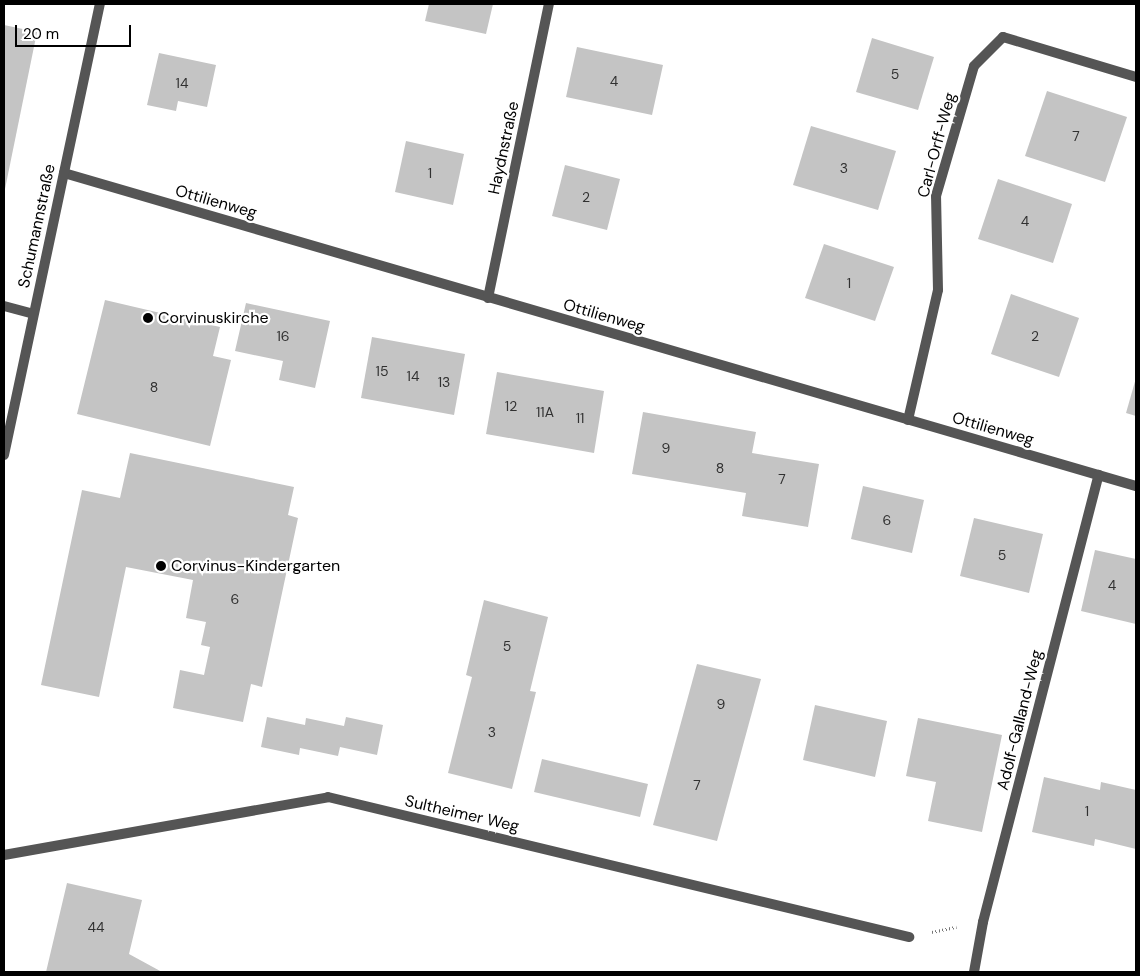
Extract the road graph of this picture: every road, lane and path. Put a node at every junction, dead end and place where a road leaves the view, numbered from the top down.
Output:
1 (100, 4) edge
2 (549, 4) edge
3 (1136, 77) edge
4 (64, 173) junction
5 (488, 298) junction
6 (4, 306) edge
7 (33, 314) junction
8 (908, 420) junction
9 (4, 455) edge
10 (1099, 475) junction
11 (1136, 486) edge
12 (4, 855) edge
13 (983, 922) junction
14 (909, 937) joint
15 (974, 972) edge

1 - 4 street, Schumannstraße
2 - 5 street, Haydnstraße
3 - 8 street, Carl-Orff-Weg
4 - 5 street, Ottilienweg
4 - 7 street, Schumannstraße
5 - 8 street, Ottilienweg
6 - 7 street
7 - 9 street, Schumannstraße
8 - 10 street, Ottilienweg
10 - 11 street, Ottilienweg
10 - 13 street, Adolf-Galland-Weg
12 - 14 street, Sultheimer Weg
13 - 14 path
13 - 15 street, Adolf-Galland-Weg

